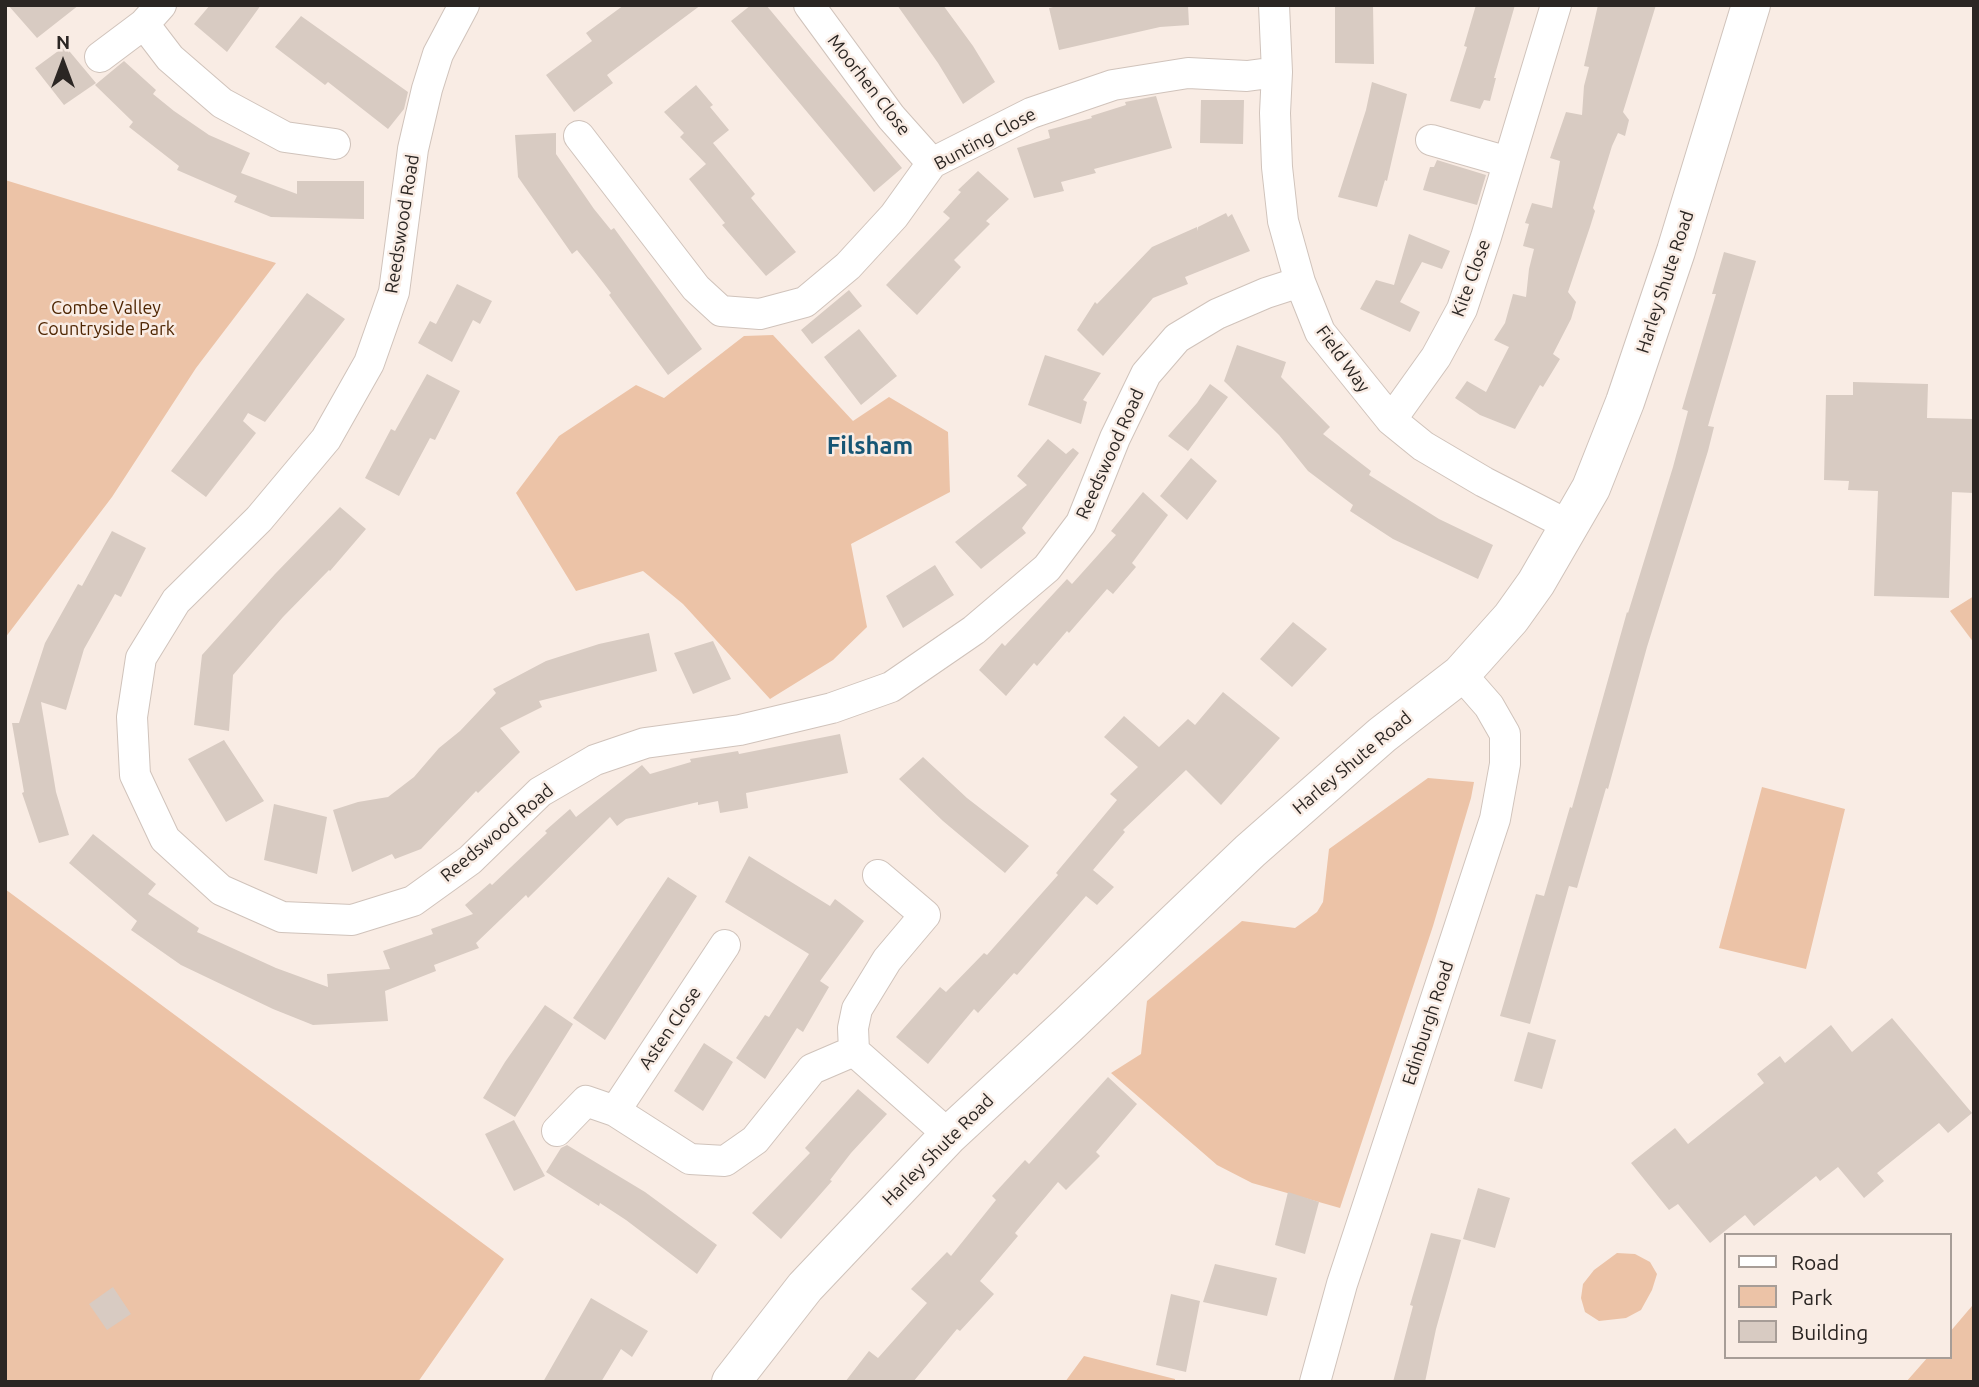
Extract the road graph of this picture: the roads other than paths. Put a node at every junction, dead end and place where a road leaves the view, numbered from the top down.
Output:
1 (464, 5) edge
2 (808, 5) edge
3 (1274, 5) edge
4 (1556, 5) edge
5 (1751, 5) edge
6 (153, 15) edge
7 (100, 57) dead end
8 (1277, 72) junction
9 (579, 136) dead end
10 (1432, 140) dead end
11 (335, 144) dead end
12 (1508, 162) junction
13 (933, 163) junction
14 (1300, 282) junction
15 (1391, 420) junction
16 (1568, 525) junction
17 (1461, 674) junction
18 (878, 874) dead end
19 (725, 945) dead end
20 (854, 1051) junction
21 (615, 1111) junction
22 (557, 1131) dead end
23 (949, 1135) junction
24 (731, 1382) edge
25 (1315, 1382) edge

1 - 14 street, Reedswood Road
2 - 13 street, Moorhen Close
3 - 8 street, Field Way
4 - 12 street, Kite Close
5 - 16 main road, Harley Shute Road
6 - 7 street
6 - 11 street
8 - 13 street, Bunting Close
8 - 14 street, Field Way
9 - 13 street, Bunting Close
10 - 12 street
12 - 15 street, Kite Close
14 - 15 street, Field Way
15 - 16 street, Field Way
16 - 17 main road, Harley Shute Road
17 - 23 main road, Harley Shute Road
17 - 25 street, Edinburgh Road
18 - 20 street
19 - 21 street, Asten Close
20 - 21 street
20 - 23 street
21 - 22 street
23 - 24 main road, Harley Shute Road

